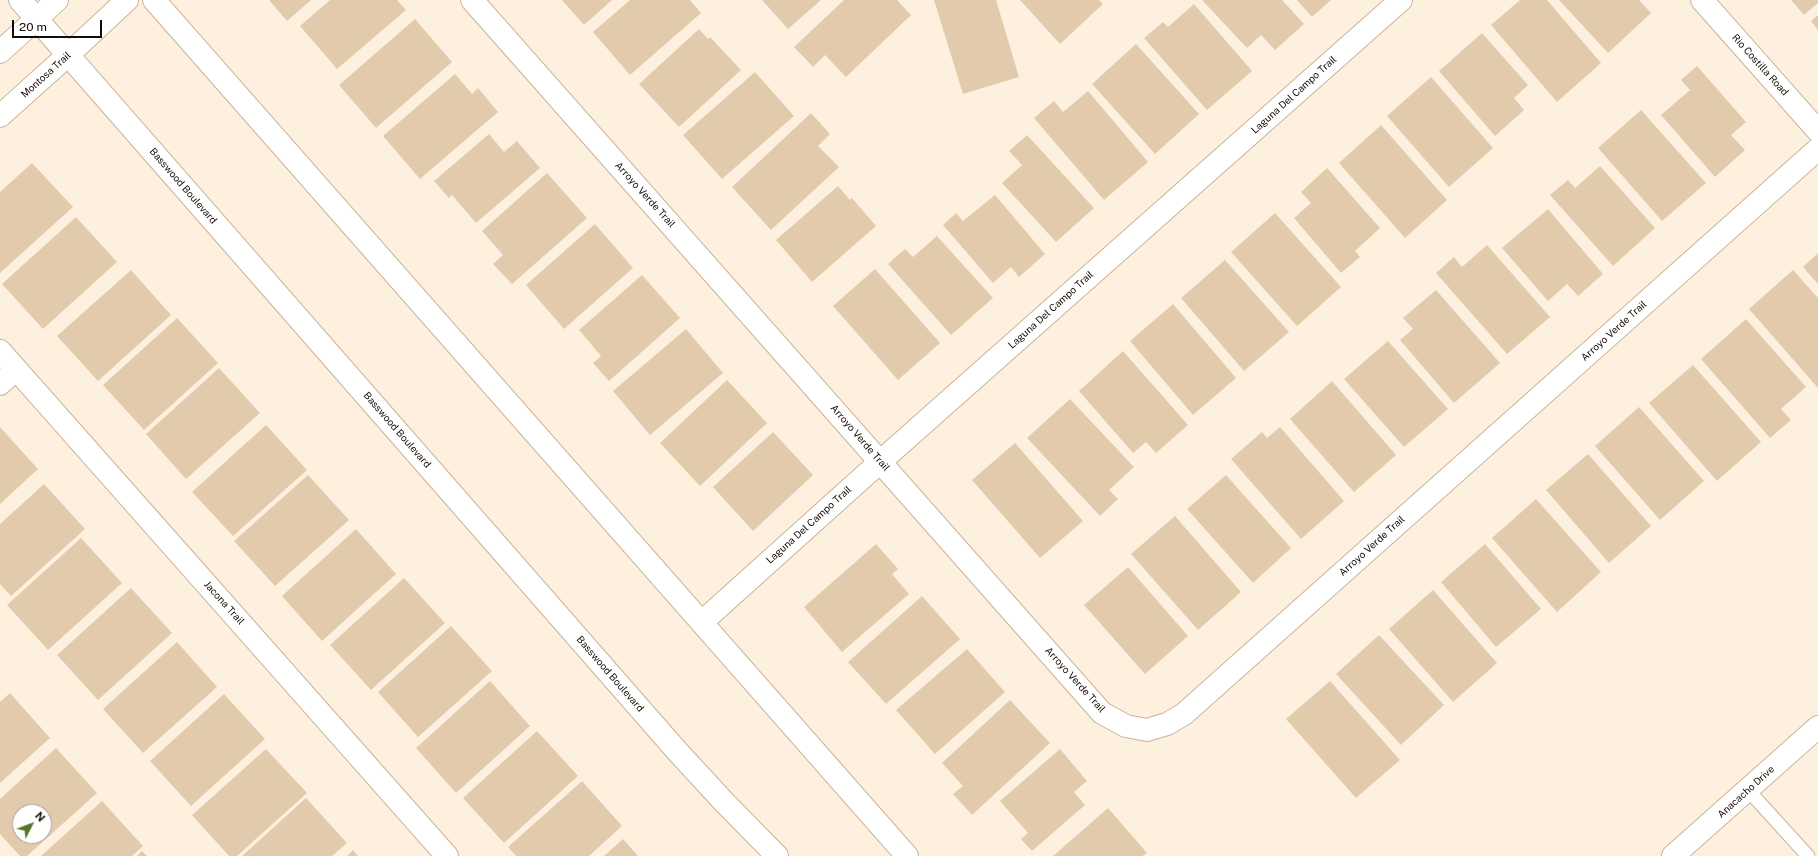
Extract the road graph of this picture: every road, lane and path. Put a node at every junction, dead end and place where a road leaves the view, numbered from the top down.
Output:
1 (20, 0) edge
2 (57, 0) edge
3 (126, 0) edge
4 (154, 0) edge
5 (472, 0) edge
6 (1401, 0) edge
7 (1702, 0) edge
8 (37, 19) junction
9 (0, 52) edge
10 (68, 56) junction
11 (0, 116) edge
12 (1818, 131) edge
13 (1818, 149) edge
14 (0, 351) edge
15 (16, 369) junction
16 (0, 384) edge
17 (881, 461) junction
18 (702, 622) junction
19 (1818, 728) edge
20 (1748, 790) junction
21 (447, 856) edge
22 (777, 856) edge
23 (907, 856) edge
24 (1674, 856) edge
25 (1808, 856) edge

1 - 8 street, Basswood Boulevard
2 - 8 street
3 - 10 street, Montosa Trail
4 - 18 street
5 - 17 street, Arroyo Verde Trail
6 - 17 street, Laguna Del Campo Trail
7 - 12 street, Rio Costilla Road
8 - 9 street
8 - 10 street, Basswood Boulevard
10 - 11 street, Montosa Trail
10 - 22 street, Basswood Boulevard
13 - 17 street, Arroyo Verde Trail
14 - 15 street, Jacona Trail
15 - 16 street
15 - 21 street, Jacona Trail
17 - 18 street, Laguna Del Campo Trail
18 - 23 street
19 - 20 street, Anacacho Drive
20 - 24 street, Anacacho Drive
20 - 25 lane

